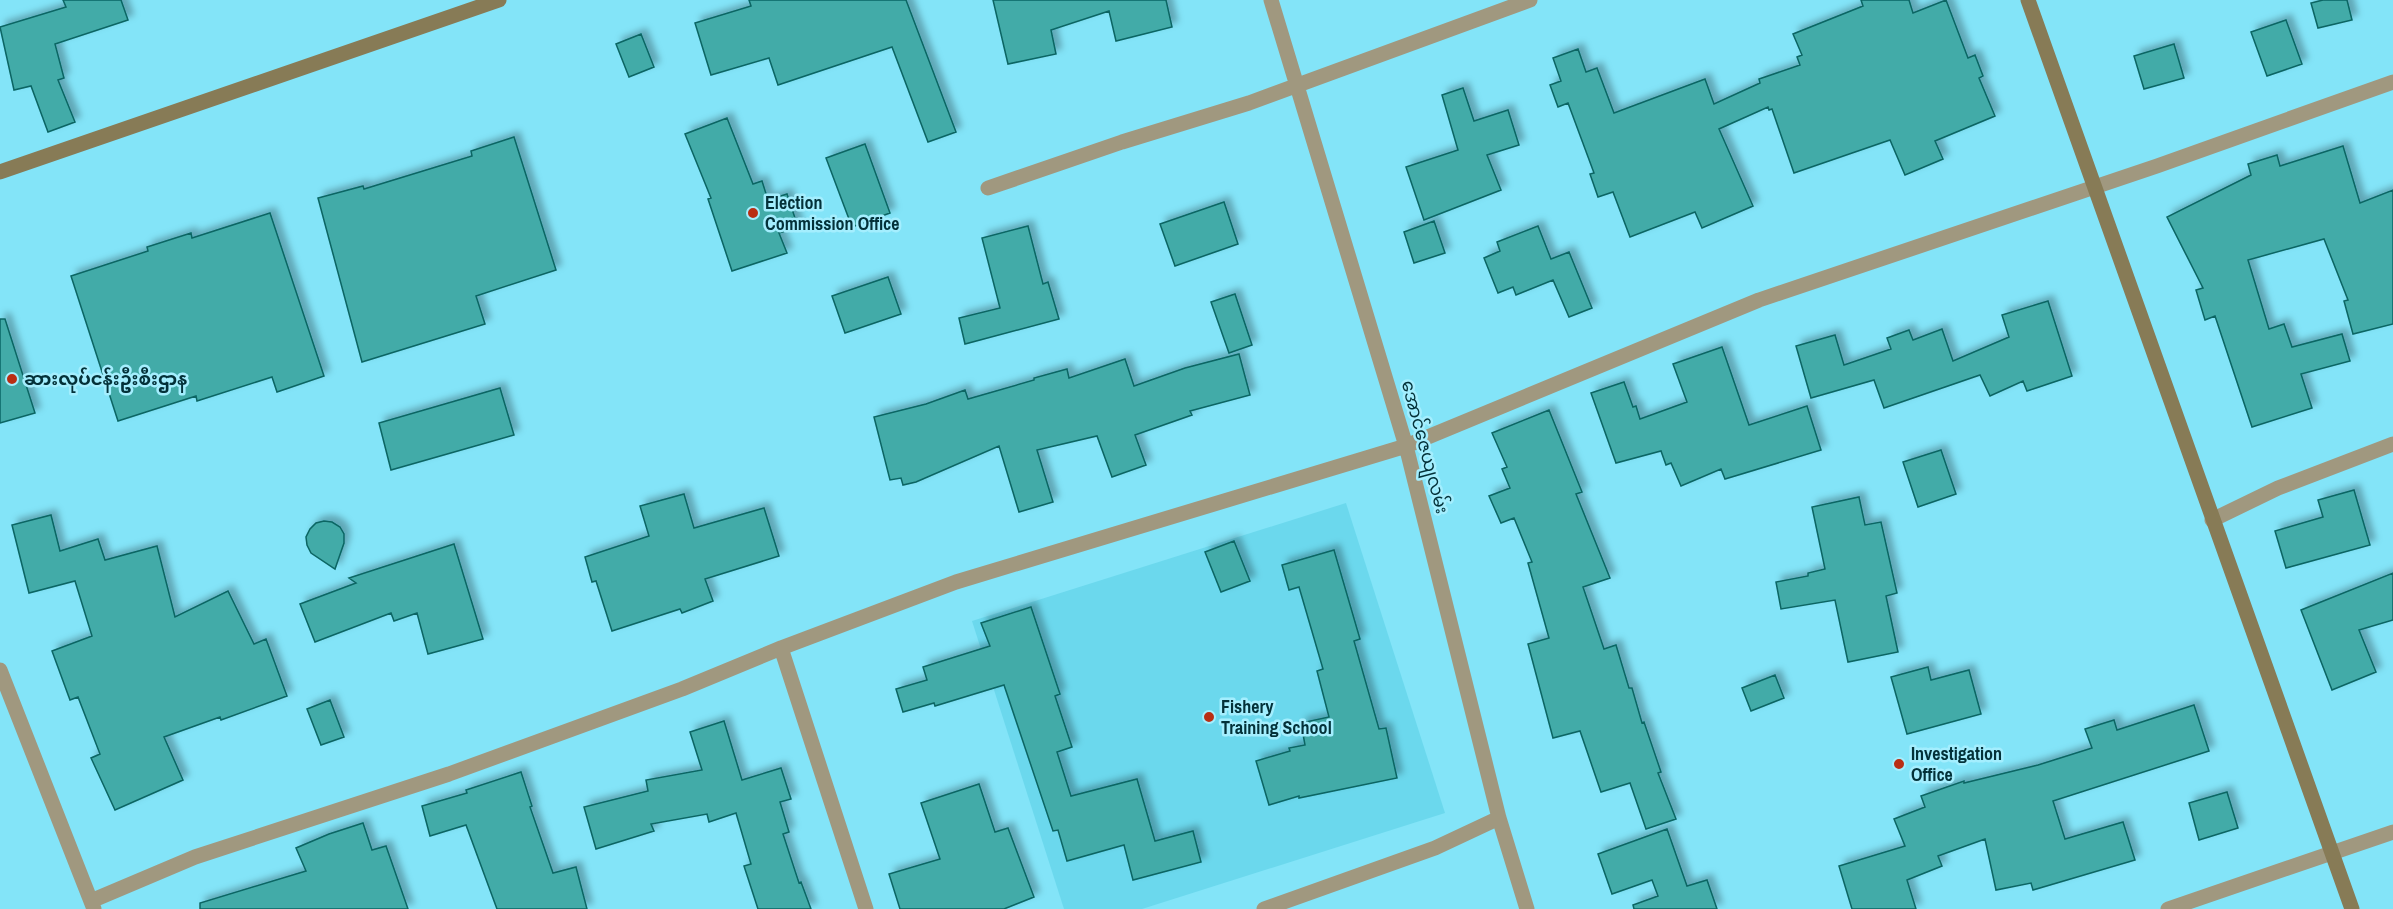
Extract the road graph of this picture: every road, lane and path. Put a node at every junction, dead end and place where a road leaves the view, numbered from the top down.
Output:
1 (499, 0) edge
2 (1271, 0) edge
3 (1530, 0) edge
4 (2028, 0) edge
5 (2393, 82) edge
6 (1296, 86) junction
7 (0, 172) edge
8 (2096, 187) junction
9 (988, 188) dead end
10 (2393, 444) edge
11 (1406, 446) junction
12 (2212, 520) junction
13 (781, 648) junction
14 (0, 669) edge
15 (1499, 818) junction
16 (2393, 832) edge
17 (2333, 853) junction
18 (93, 905) edge
19 (866, 909) edge
20 (1264, 909) edge
21 (1527, 909) edge
22 (2168, 909) edge
23 (2352, 909) edge

1 - 7 street
2 - 6 street, အောင်ဇေယျလမ်း
3 - 6 street
4 - 8 street
5 - 8 street
6 - 9 street
6 - 11 street, အောင်ဇေယျလမ်း
8 - 11 street
8 - 12 street
10 - 12 street
11 - 13 street
11 - 15 street, အောင်ဇေယျလမ်း
12 - 17 street
13 - 18 street
13 - 19 street
14 - 18 street
15 - 20 street
15 - 21 street, အောင်ဇေယျလမ်း
16 - 17 street
17 - 22 street
17 - 23 street

